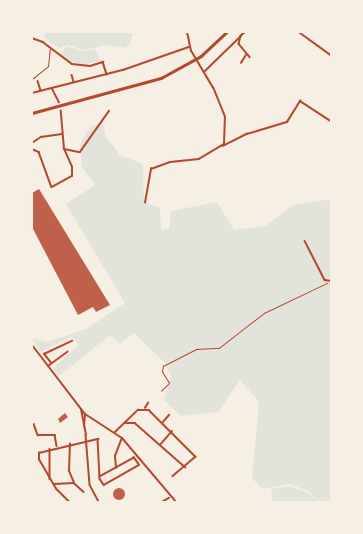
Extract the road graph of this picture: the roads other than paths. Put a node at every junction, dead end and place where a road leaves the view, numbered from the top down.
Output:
1 (187, 32) edge
2 (227, 32) edge
3 (246, 32) edge
4 (299, 32) edge
5 (241, 36) junction
6 (32, 38) edge
7 (189, 47) junction
8 (50, 48) junction
9 (247, 55) junction
10 (331, 55) edge
11 (250, 57) dead end
12 (241, 63) dead end
13 (204, 70) junction
14 (107, 74) junction
15 (72, 75) dead end
16 (35, 78) junction
17 (32, 79) edge
18 (38, 81) joint
19 (74, 82) junction
20 (52, 88) junction
21 (41, 91) junction
22 (32, 93) edge
23 (59, 102) dead end
24 (61, 111) dead end
25 (109, 111) dead end
26 (32, 112) edge
27 (331, 121) edge
28 (62, 134) junction
29 (32, 143) edge
30 (223, 146) junction
31 (32, 149) edge
32 (64, 149) junction
33 (145, 203) dead end
34 (305, 241) dead end
35 (331, 281) edge
36 (72, 341) dead end
37 (32, 345) edge
38 (67, 352) dead end
39 (51, 364) junction
40 (48, 366) junction
41 (148, 403) dead end
42 (145, 408) junction
43 (81, 409) junction
44 (85, 414) junction
45 (169, 415) dead end
46 (163, 422) junction
47 (34, 424) dead end
48 (124, 424) junction
49 (172, 430) junction
50 (115, 432) junction
51 (86, 435) junction
52 (122, 438) junction
53 (88, 439) junction
54 (70, 444) junction
55 (160, 445) junction
56 (57, 447) junction
57 (50, 448) junction
58 (138, 456) junction
59 (134, 458) junction
60 (185, 467) junction
61 (116, 468) junction
62 (173, 476) dead end
63 (100, 477) junction
64 (50, 479) junction
65 (74, 483) junction
66 (54, 484) junction
67 (84, 492) dead end
68 (169, 498) junction
69 (69, 502) edge
70 (98, 502) edge
71 (162, 502) edge
72 (176, 502) edge

1 - 7 street
2 - 26 highway
3 - 5 street
4 - 10 street
5 - 9 street
5 - 13 street
6 - 8 street
7 - 13 street
7 - 14 street
8 - 14 street
8 - 16 street
9 - 11 street
9 - 12 street
13 - 30 street
14 - 19 street
15 - 19 street
16 - 17 street
16 - 18 street
18 - 21 street
19 - 20 street
20 - 21 street
20 - 23 street
21 - 22 street
24 - 28 street
25 - 32 street
27 - 30 street
28 - 29 street
28 - 32 street
30 - 33 street
31 - 32 street
34 - 35 street
36 - 39 street
37 - 40 main road
38 - 39 street
39 - 40 street
40 - 43 main road
41 - 42 street
42 - 46 street
42 - 48 street
43 - 44 main road
43 - 51 main road
44 - 50 main road
44 - 51 main road
45 - 46 street
46 - 49 street
47 - 56 street
48 - 50 street
48 - 55 street
49 - 55 street
49 - 60 street
50 - 52 main road
51 - 53 street
52 - 58 main road
52 - 61 street
53 - 54 street
53 - 63 street
53 - 70 street
54 - 56 street
54 - 65 street
55 - 60 street
56 - 57 street
57 - 64 street
57 - 64 street
58 - 59 street
58 - 68 main road
59 - 61 street
59 - 63 street
60 - 62 street
61 - 63 street
64 - 66 street
65 - 66 street
65 - 67 street
66 - 69 street
68 - 71 street
68 - 72 main road

